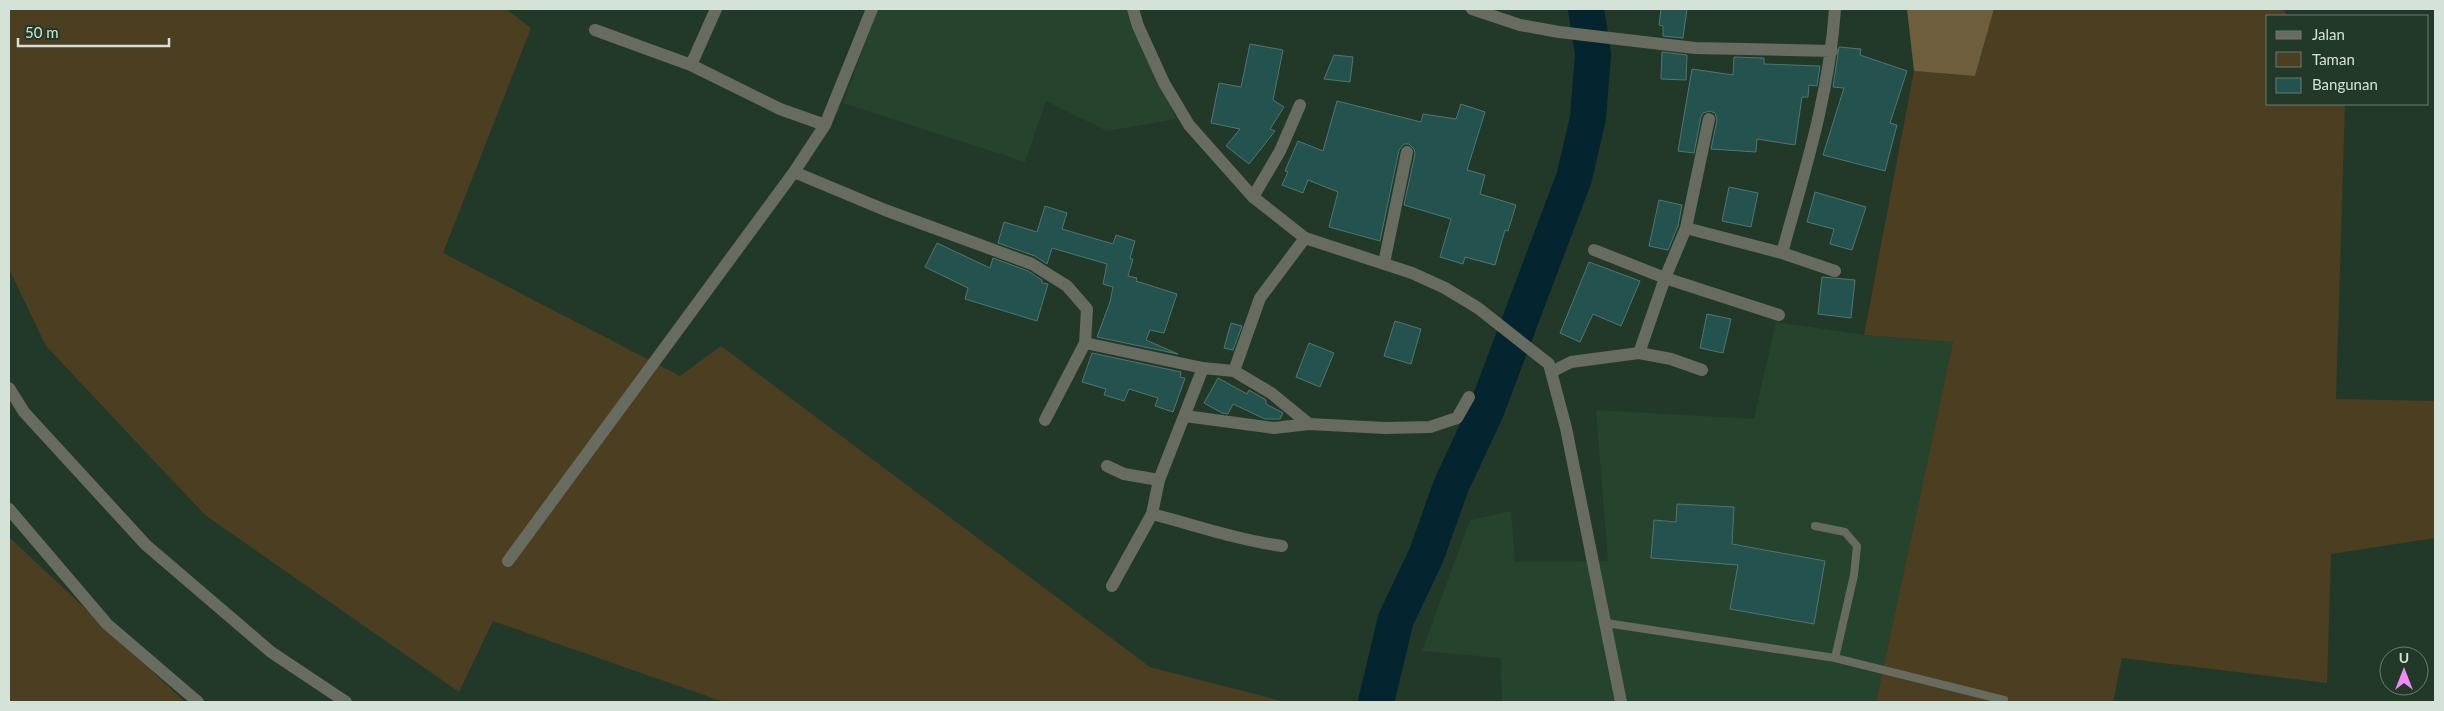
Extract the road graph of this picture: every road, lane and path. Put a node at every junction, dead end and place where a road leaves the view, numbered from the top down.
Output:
1 (716, 9) edge
2 (872, 9) edge
3 (1133, 9) edge
4 (1472, 9) edge
5 (1835, 9) edge
6 (594, 30) dead end
7 (1832, 51) junction
8 (691, 64) junction
9 (1300, 105) dead end
10 (1709, 119) dead end
11 (825, 125) junction
12 (1407, 152) dead end
13 (794, 172) junction
14 (1253, 197) junction
15 (1686, 228) junction
16 (1305, 238) junction
17 (1594, 250) dead end
18 (1782, 253) junction
19 (1384, 263) junction
20 (1835, 271) dead end
21 (1665, 278) junction
22 (1779, 315) dead end
23 (1085, 343) junction
24 (1639, 353) junction
25 (1203, 368) junction
26 (1551, 368) junction
27 (1702, 370) dead end
28 (1234, 371) junction
29 (9, 388) edge
30 (1468, 397) dead end
31 (1184, 416) junction
32 (1045, 420) dead end
33 (1310, 424) junction
34 (1106, 466) dead end
35 (1159, 480) junction
36 (9, 509) edge
37 (1152, 514) junction
38 (1815, 526) dead end
39 (1282, 546) dead end
40 (508, 560) dead end
41 (1112, 586) dead end
42 (1606, 624) junction
43 (1834, 658) junction
44 (2004, 700) dead end
45 (198, 702) edge
46 (346, 702) edge
47 (1622, 702) edge

1 - 8 street
2 - 11 street
3 - 14 street
4 - 7 street
5 - 7 street
6 - 8 street
7 - 18 street
8 - 11 street
9 - 14 street
10 - 15 street
11 - 13 street
12 - 19 street
13 - 23 street
13 - 40 street
14 - 16 street
15 - 18 street
15 - 21 street
16 - 19 street
16 - 28 street
17 - 21 street
18 - 20 street
19 - 26 street
21 - 22 street
21 - 24 street
23 - 25 street
23 - 32 street
24 - 26 street
24 - 27 street
25 - 28 street
25 - 31 street
26 - 42 street
28 - 33 street
29 - 46 street
30 - 33 street
31 - 33 street
31 - 35 street
34 - 35 street
35 - 37 street
36 - 45 street
37 - 39 street
37 - 41 street
38 - 43 lane
42 - 43 lane
42 - 47 street
43 - 44 lane

